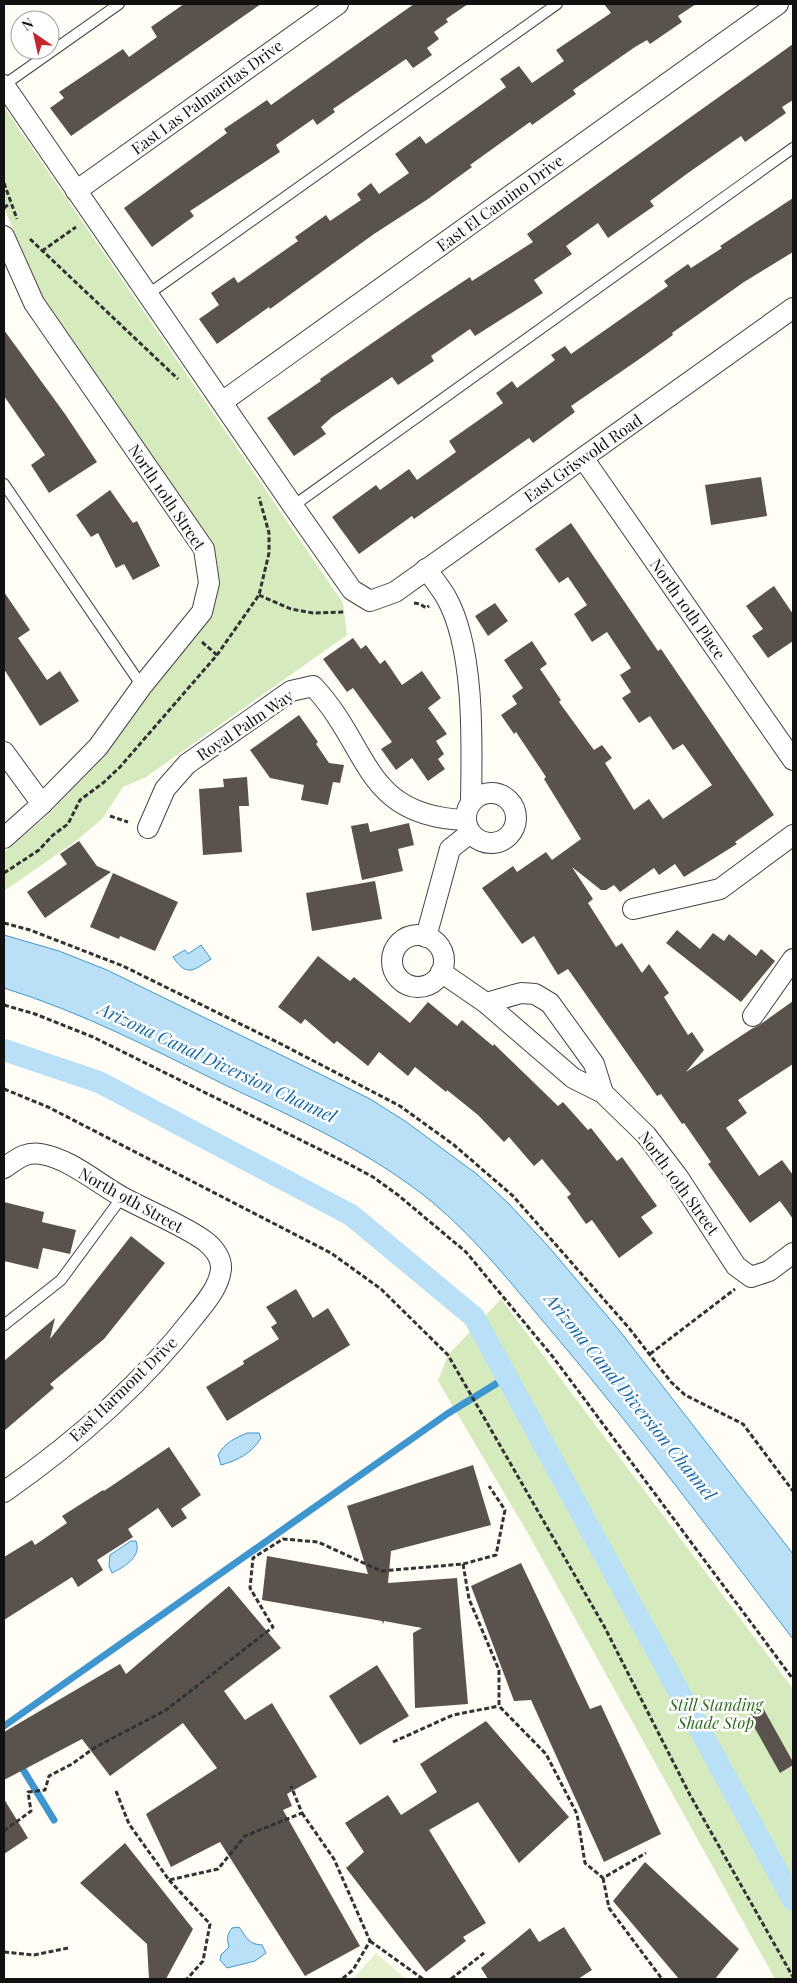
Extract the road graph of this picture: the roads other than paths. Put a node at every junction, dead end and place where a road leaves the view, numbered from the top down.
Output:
1 (119, 4) edge
2 (338, 4) edge
3 (557, 4) edge
4 (778, 4) edge
5 (4, 85) edge
6 (793, 148) edge
7 (76, 191) junction
8 (12, 231) edge
9 (147, 294) junction
10 (793, 308) edge
11 (222, 402) junction
12 (583, 458) junction
13 (4, 484) edge
14 (292, 506) junction
15 (426, 569) junction
16 (142, 686) junction
17 (4, 752) edge
18 (793, 760) edge
19 (471, 801) junction
20 (42, 804) junction
21 (468, 827) junction
22 (148, 828) dead end
23 (793, 835) edge
24 (4, 838) edge
25 (633, 909) dead end
26 (426, 937) junction
27 (793, 960) edge
28 (441, 972) junction
29 (486, 1003) junction
30 (753, 1016) dead end
31 (603, 1093) junction
32 (4, 1168) edge
33 (122, 1197) junction
34 (793, 1252) edge
35 (222, 1268) joint
36 (4, 1325) edge
37 (4, 1492) edge

1 - 5 lane
2 - 7 street, East Las Palmaritas Drive
3 - 9 lane
4 - 11 street, East El Camino Drive
5 - 7 street
6 - 14 lane
7 - 9 street
8 - 16 street, North 10th Street
9 - 11 street
10 - 12 street, East Griswold Road
11 - 14 street
12 - 15 street, East Griswold Road
12 - 18 street, North 10th Place
13 - 16 lane
14 - 15 street, East Griswold Road
15 - 19 street
16 - 20 street, North 10th Street
17 - 20 street
19 - 21 street
19 - 21 street
20 - 24 street, North 10th Street
21 - 22 street, Royal Palm Way
21 - 26 street
23 - 25 street
26 - 28 street
26 - 28 street
27 - 30 street
28 - 29 street, North 10th Street
29 - 31 street, North 10th Street
29 - 31 street, North 10th Street
31 - 34 street, North 10th Street
32 - 33 street, North 9th Street
33 - 35 street, North 9th Street
33 - 36 lane
35 - 37 street, East Harmont Drive

